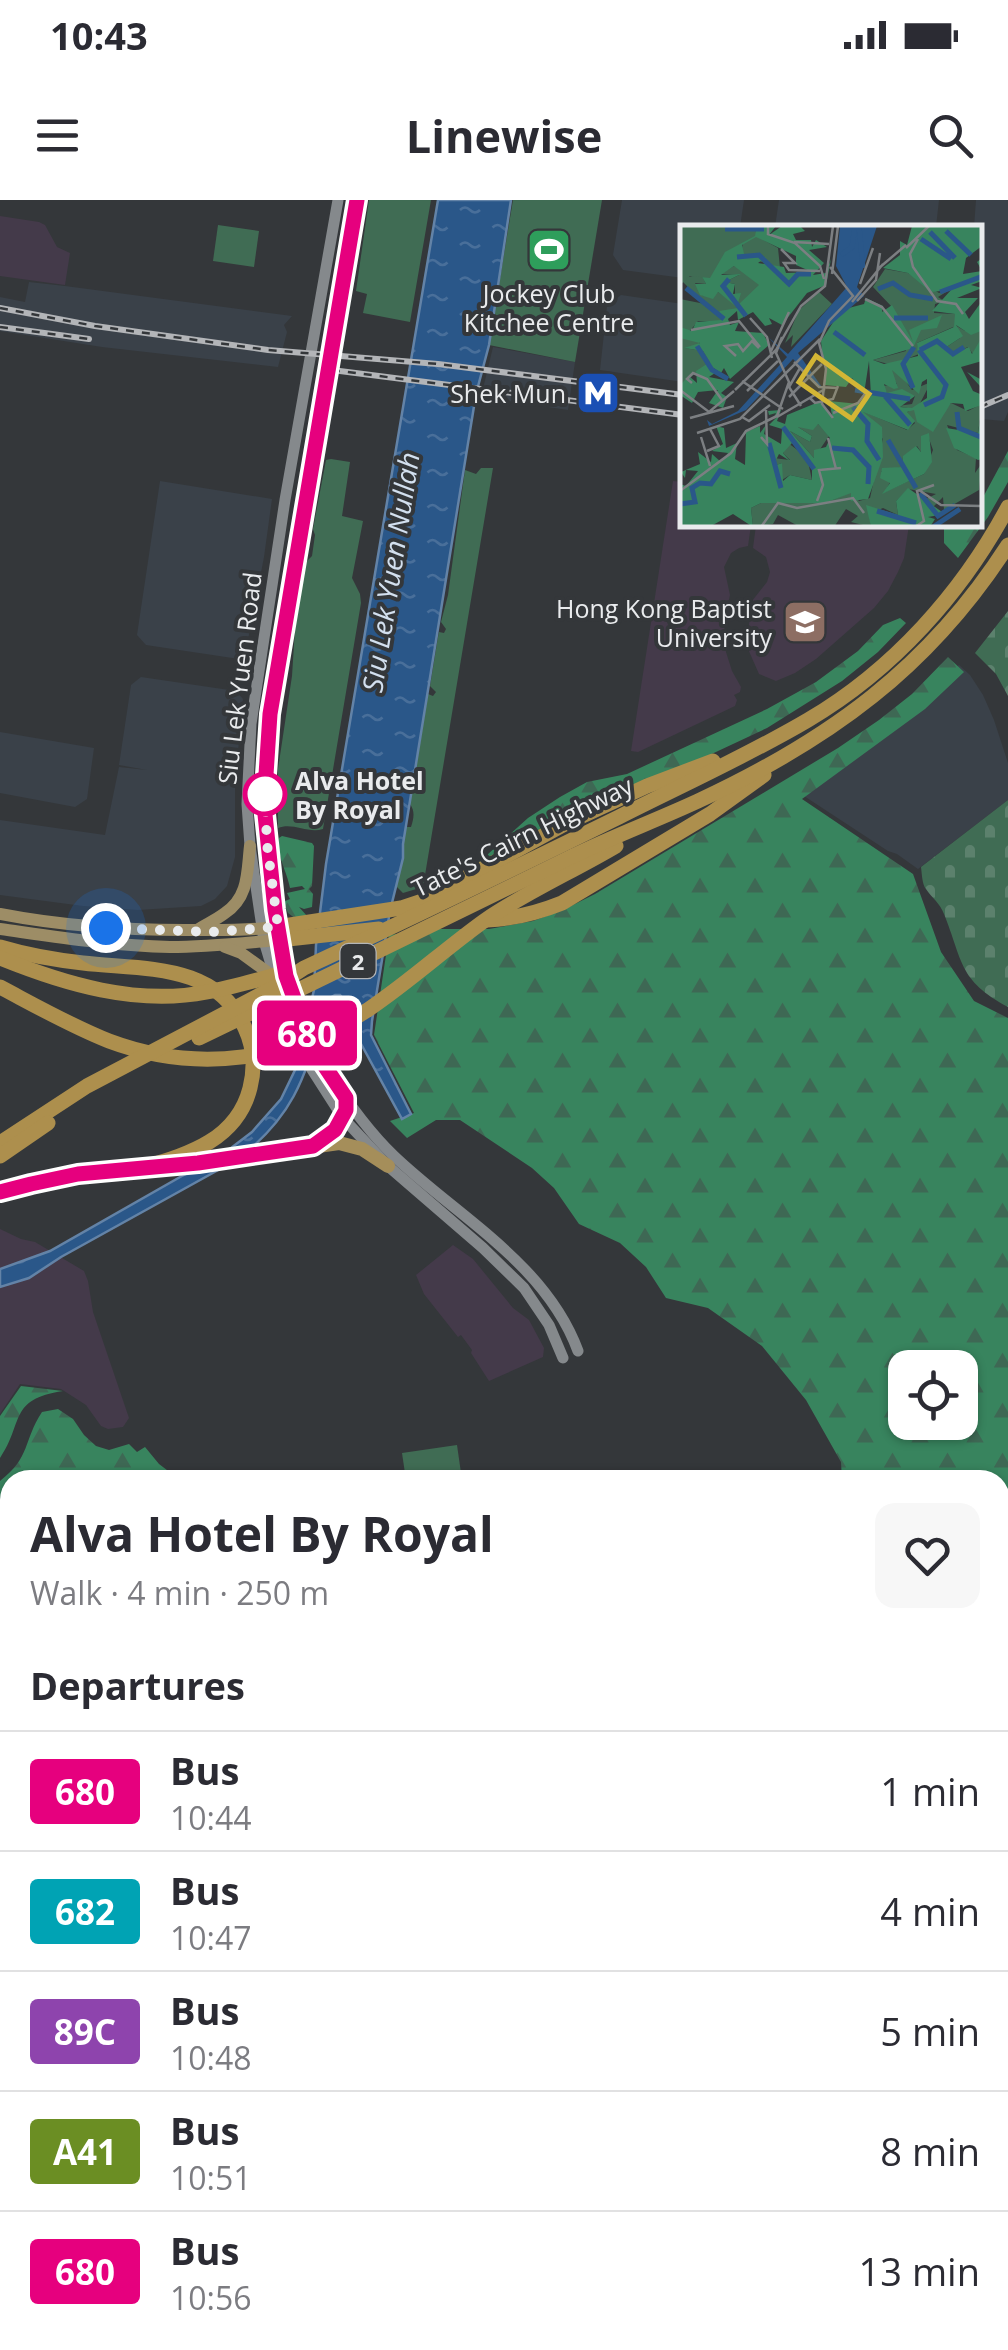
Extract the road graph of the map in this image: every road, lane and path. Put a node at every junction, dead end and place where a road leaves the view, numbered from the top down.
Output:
1 (338, 200) edge
2 (357, 200) edge
3 (1008, 507) edge
4 (1008, 545) edge
5 (767, 742) junction
6 (795, 750) junction
7 (250, 846) junction
8 (523, 881) junction
9 (0, 914) edge
10 (0, 929) edge
11 (197, 930) junction
12 (304, 931) junction
13 (271, 934) junction
14 (223, 946) junction
15 (0, 948) edge
16 (0, 958) edge
17 (304, 968) junction
18 (272, 976) junction
19 (0, 987) edge
20 (338, 1094) junction
21 (344, 1118) junction
22 (0, 1142) edge
23 (313, 1146) junction
24 (0, 1156) edge
25 (388, 1166) junction
26 (145, 1167) junction
27 (6, 1190) edge
28 (578, 1351) dead end
29 (563, 1358) dead end

1 - 7 main road, Siu Lek Yuen Road
2 - 13 main road, Siu Lek Yuen Road
3 - 5 highway, Tate's Cairn Highway / 2
4 - 6 highway
5 - 8 highway, Tate's Cairn Highway / 2
5 - 12 highway
6 - 8 highway
6 - 12 highway
7 - 11 main road
7 - 13 main road, Siu Lek Yuen Road
8 - 17 highway, Tate's Cairn Highway / 2
8 - 19 highway
8 - 24 highway, Tate's Cairn Highway / 2
9 - 11 main road
10 - 14 main road
11 - 13 main road
12 - 13 highway
13 - 14 main road
13 - 18 main road, Siu Lek Yuen Road
13 - 20 main road, Siu Lek Yuen Road
14 - 18 main road
15 - 26 highway
16 - 17 highway
17 - 22 highway, Tate's Cairn Highway / 2
18 - 20 main road, Siu Lek Yuen Road
20 - 21 highway
20 - 28 main road, Siu Lek Yuen Road
21 - 23 highway
21 - 25 main road
23 - 25 highway
23 - 26 highway
25 - 29 main road
26 - 27 highway

